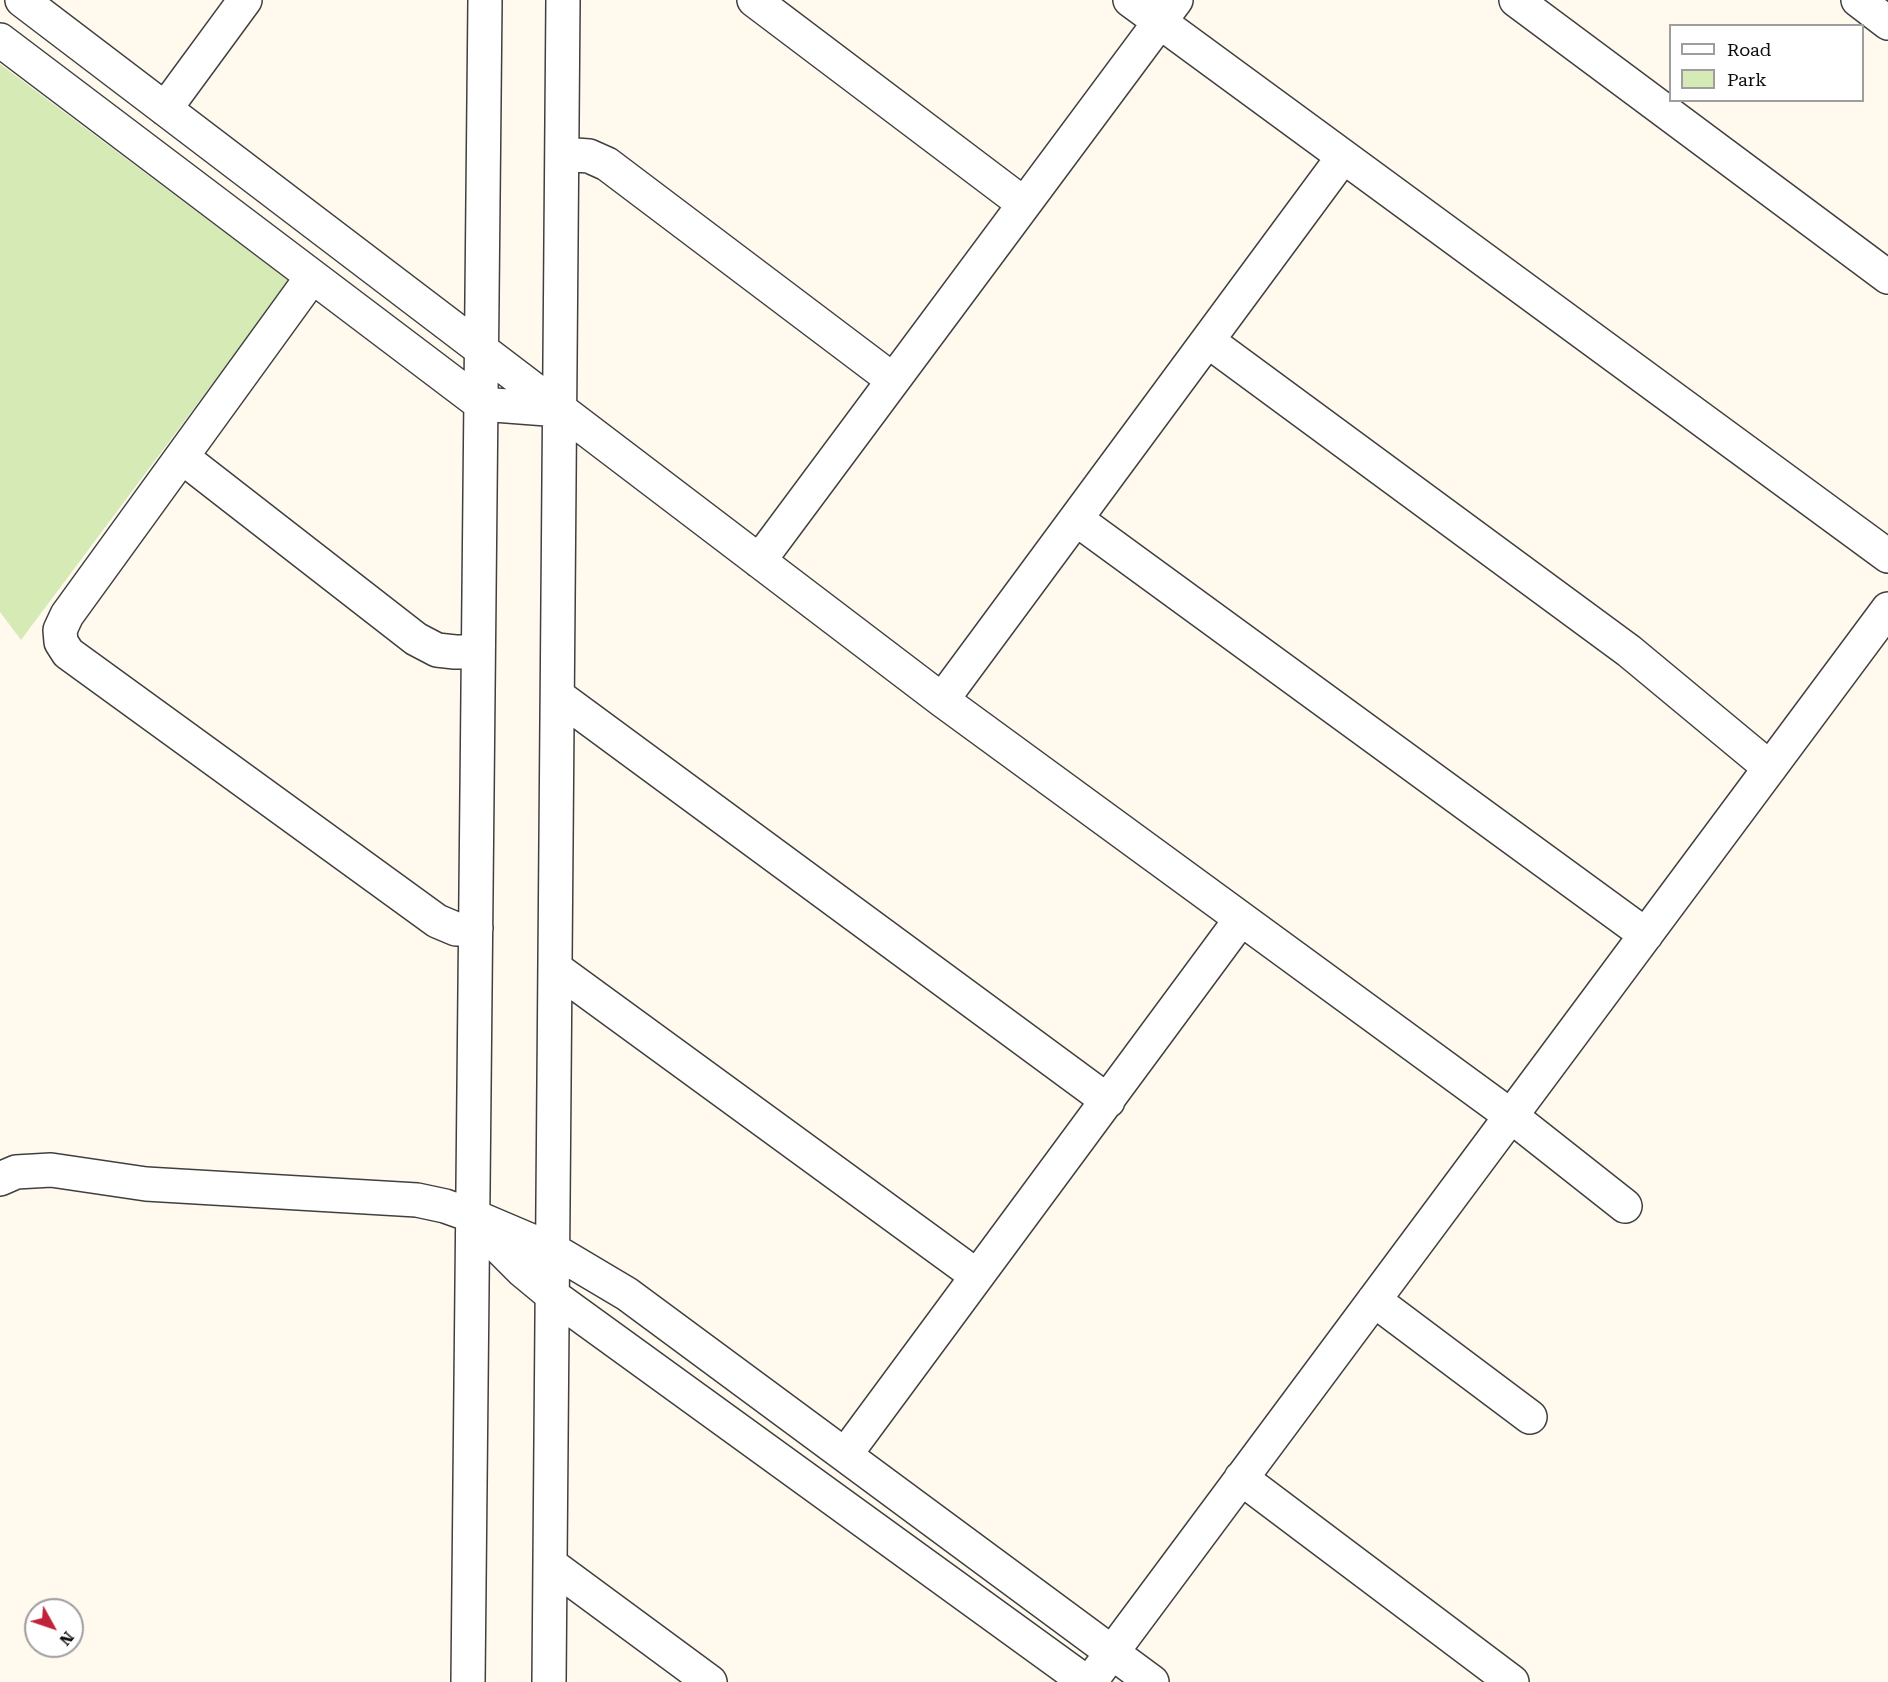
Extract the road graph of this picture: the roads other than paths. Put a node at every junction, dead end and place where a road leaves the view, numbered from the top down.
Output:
1 (22, 0) edge
2 (245, 0) edge
3 (485, 0) edge
4 (563, 0) edge
5 (754, 0) edge
6 (1130, 0) edge
7 (1516, 0) edge
8 (1858, 0) edge
9 (1168, 11) edge
10 (1888, 23) edge
11 (0, 40) edge
12 (165, 109) junction
13 (562, 154) junction
14 (1342, 157) junction
15 (1024, 204) junction
16 (312, 276) junction
17 (1888, 277) edge
18 (1208, 340) junction
19 (481, 351) junction
20 (893, 380) junction
21 (481, 404) junction
22 (560, 410) junction
23 (182, 457) junction
24 (1076, 519) junction
25 (1888, 556) edge
26 (759, 561) junction
27 (1888, 609) edge
28 (478, 652) junction
29 (558, 696) junction
30 (942, 700) junction
31 (1770, 768) junction
32 (1241, 919) junction
33 (476, 928) junction
34 (1646, 935) junction
35 (555, 968) junction
36 (1108, 1101) junction
37 (1510, 1116) junction
38 (0, 1179) edge
39 (1625, 1206) dead end
40 (473, 1216) junction
41 (553, 1250) junction
42 (977, 1276) junction
43 (552, 1295) junction
44 (1374, 1300) junction
45 (1530, 1417) dead end
46 (845, 1455) junction
47 (1241, 1478) junction
48 (550, 1564) junction
49 (1112, 1652) junction
50 (468, 1682) edge
51 (549, 1682) edge
52 (710, 1682) edge
53 (1088, 1682) edge
54 (1152, 1682) edge
55 (1512, 1682) edge

1 - 12 street
2 - 12 street
3 - 19 street
4 - 13 street
5 - 15 street
6 - 9 street
7 - 17 street
8 - 10 street
9 - 14 street
9 - 15 street
11 - 16 street
12 - 19 street
13 - 20 street
13 - 22 street
14 - 18 street
14 - 25 street
15 - 20 street
16 - 21 street
16 - 23 street
18 - 24 street
18 - 31 street
19 - 21 street
19 - 22 street
20 - 26 street
21 - 22 street
21 - 28 street
22 - 26 street
22 - 29 street
23 - 28 street
23 - 33 street
24 - 30 street
24 - 34 street
26 - 30 street
27 - 31 street
28 - 33 street
29 - 35 street
29 - 36 street
30 - 32 street
31 - 34 street
32 - 36 street
32 - 37 street
33 - 40 street
34 - 37 street
35 - 41 street
35 - 42 street
36 - 42 street
37 - 39 street
37 - 44 street
38 - 40 street
40 - 41 street
40 - 43 street
40 - 50 street
41 - 43 street
41 - 46 street
42 - 46 street
43 - 48 street
43 - 53 street
44 - 45 street
44 - 47 street
46 - 49 street
47 - 49 street
47 - 55 street
48 - 51 street
48 - 52 street
49 - 53 street
49 - 54 street

